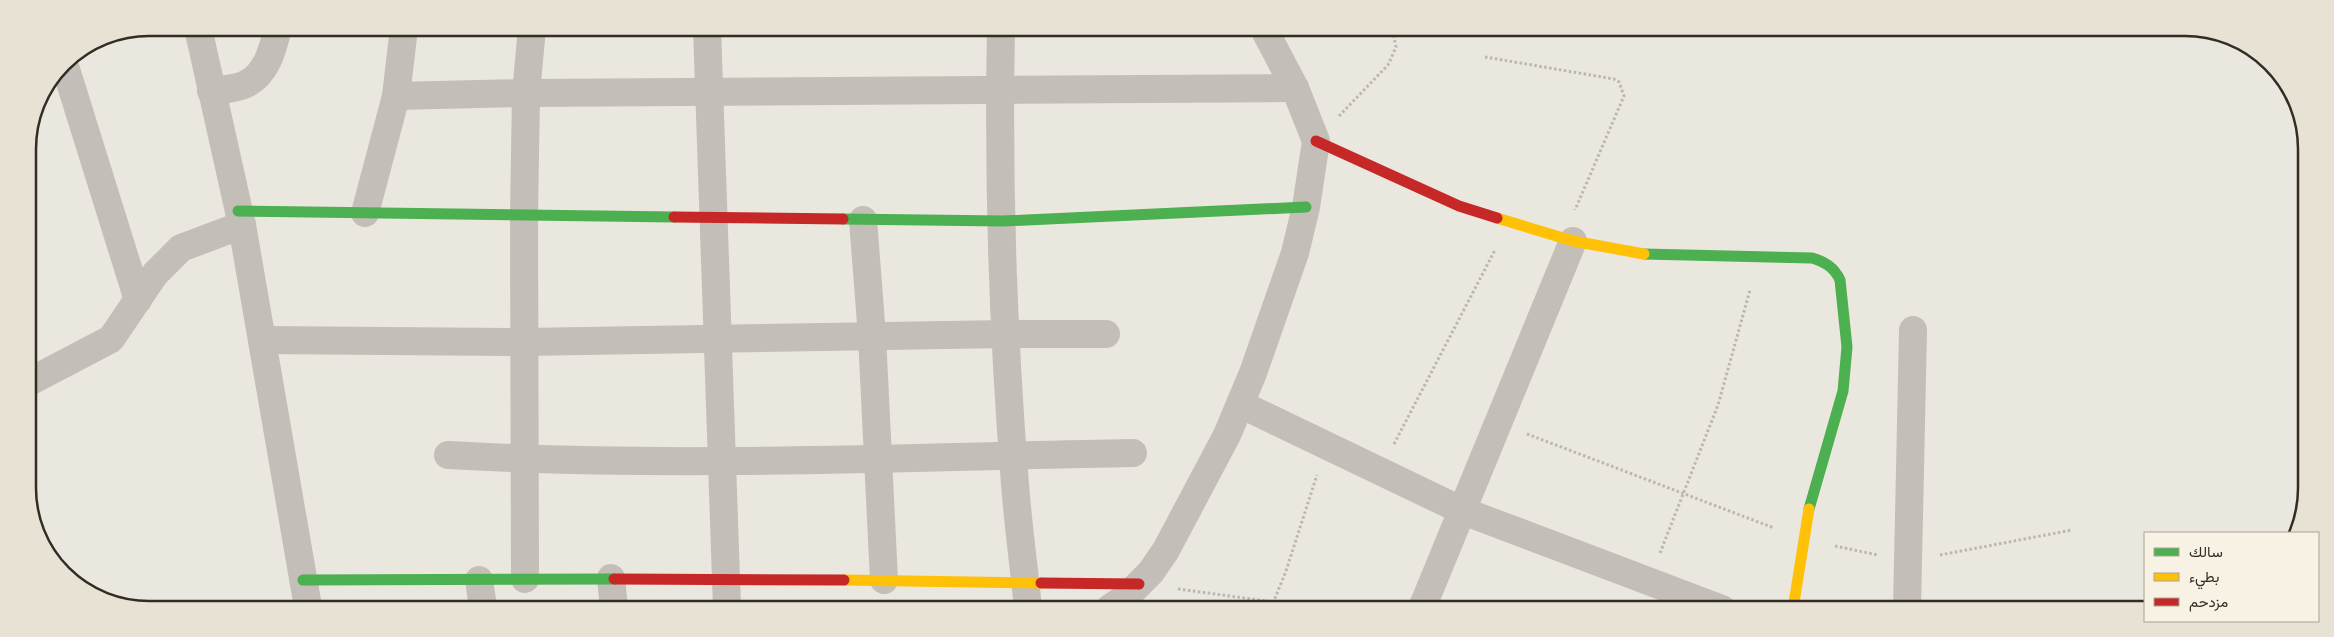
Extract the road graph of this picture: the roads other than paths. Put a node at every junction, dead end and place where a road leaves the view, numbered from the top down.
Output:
1 (200, 36) edge
2 (276, 36) edge
3 (403, 36) edge
4 (531, 36) edge
5 (707, 36) edge
6 (1001, 36) edge
7 (1268, 36) edge
8 (67, 72) edge
9 (1295, 88) junction
10 (1000, 90) junction
11 (212, 91) junction
12 (709, 91) junction
13 (526, 93) junction
14 (396, 96) junction
15 (1316, 141) junction
16 (1306, 207) junction
17 (365, 212) junction
18 (524, 216) junction
19 (240, 218) junction
20 (714, 219) junction
21 (863, 220) junction
22 (1002, 221) junction
23 (1568, 239) junction
24 (138, 300) junction
25 (1913, 330) dead end
26 (1007, 334) junction
27 (1106, 334) dead end
28 (872, 336) junction
29 (718, 339) junction
30 (262, 340) junction
31 (524, 342) junction
32 (36, 378) edge
33 (1240, 404) junction
34 (1133, 453) dead end
35 (448, 455) dead end
36 (1014, 455) junction
37 (878, 458) junction
38 (525, 459) junction
39 (722, 460) junction
40 (1462, 511) junction
41 (611, 578) junction
42 (726, 578) junction
43 (525, 579) junction
44 (303, 580) junction
45 (479, 580) junction
46 (884, 580) junction
47 (1139, 584) junction
48 (1027, 595) edge
49 (307, 601) edge
50 (482, 601) edge
51 (613, 601) edge
52 (727, 601) edge
53 (1118, 601) edge
54 (1425, 601) edge
55 (1701, 601) edge
56 (1794, 601) edge
57 (1907, 601) edge

1 - 11 street
2 - 11 street
3 - 14 street
4 - 13 street
5 - 12 street
6 - 10 street
7 - 9 street
8 - 24 street
9 - 10 street
9 - 15 street
10 - 12 street
10 - 22 street
11 - 19 street
12 - 13 street
12 - 20 street
13 - 14 street
13 - 18 street
14 - 17 street
15 - 16 street
15 - 23 street
16 - 22 street
16 - 33 street
17 - 18 street
17 - 19 street
18 - 20 street
18 - 31 street
19 - 24 street
19 - 30 street
20 - 21 street
20 - 29 street
21 - 22 street
21 - 28 street
22 - 26 street
23 - 40 street
23 - 56 street
24 - 32 street
25 - 57 street
26 - 27 street
26 - 28 street
26 - 36 street
28 - 29 street
28 - 37 street
29 - 31 street
29 - 39 street
30 - 31 street
30 - 44 street
31 - 38 street
33 - 40 street
33 - 47 street
34 - 36 street
35 - 38 street
36 - 37 street
36 - 48 street
37 - 39 street
37 - 46 street
38 - 39 street
38 - 43 street
39 - 42 street
40 - 54 street
40 - 55 street
41 - 42 street
41 - 43 street
41 - 51 street
42 - 46 street
42 - 52 street
43 - 45 street
44 - 45 street
44 - 49 street
45 - 50 street
46 - 48 street
47 - 48 street
47 - 53 street

